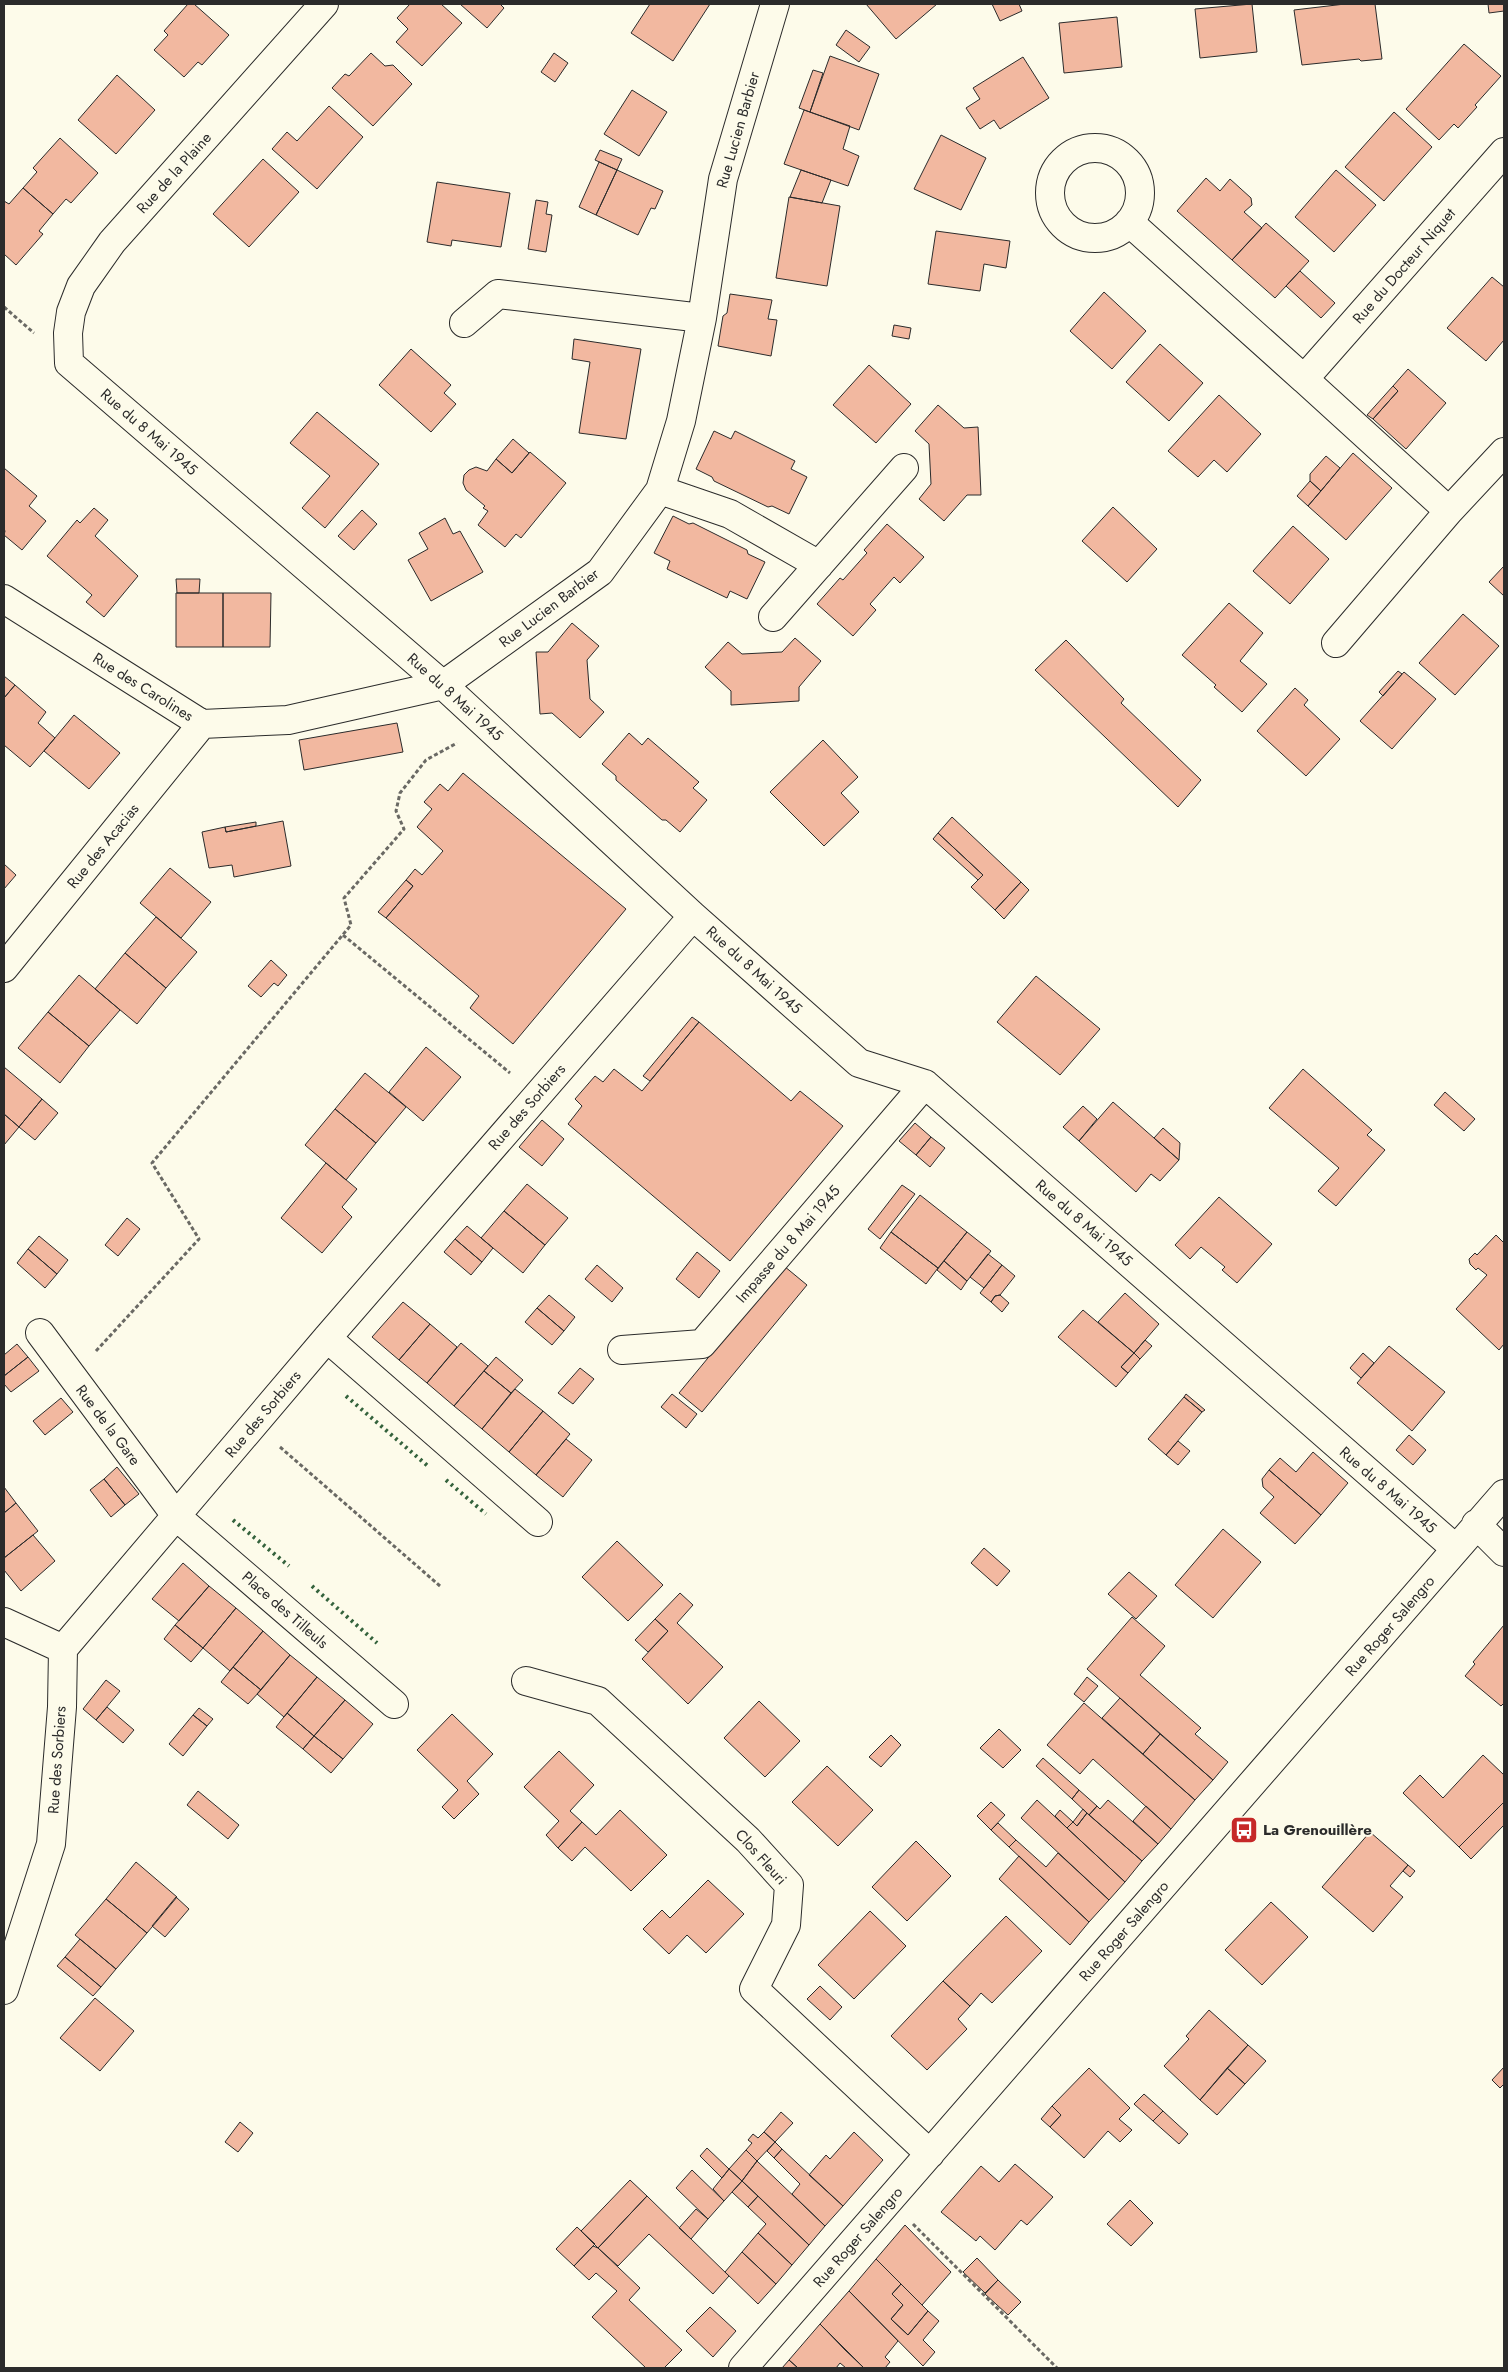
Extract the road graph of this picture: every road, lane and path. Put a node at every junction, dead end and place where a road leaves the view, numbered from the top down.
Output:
1 (324, 4) edge
2 (775, 4) edge
3 (1504, 152) edge
4 (1129, 222) dead end
5 (702, 318) junction
6 (464, 323) dead end
7 (69, 363) joint
8 (1304, 379) junction
9 (1504, 452) edge
10 (904, 468) dead end
11 (660, 490) junction
12 (1448, 511) junction
13 (819, 565) junction
14 (4, 600) edge
15 (773, 618) dead end
16 (1336, 643) dead end
17 (443, 685) junction
18 (202, 724) junction
19 (488, 727) junction
20 (693, 916) junction
21 (343, 935) junction
22 (4, 968) edge
23 (925, 1084) junction
24 (538, 1095) junction
25 (40, 1333) dead end
26 (327, 1338) junction
27 (622, 1350) dead end
28 (72, 1377) junction
29 (254, 1424) junction
30 (1504, 1494) edge
31 (177, 1517) junction
32 (538, 1522) dead end
33 (1476, 1524) junction
34 (1456, 1549) junction
35 (1504, 1552) edge
36 (440, 1586) dead end
37 (4, 1622) edge
38 (63, 1649) junction
39 (526, 1681) dead end
40 (394, 1704) dead end
41 (4, 1990) edge
42 (930, 2154) junction
43 (889, 2200) junction
44 (743, 2368) edge
45 (1057, 2368) edge

1 - 7 street, Rue de la Plaine
2 - 5 street, Rue Lucien Barbier
3 - 8 street, Rue du Docteur Niquet
4 - 8 street
5 - 6 street
5 - 11 street, Rue Lucien Barbier
7 - 17 street, Rue du 8 Mai 1945
8 - 12 street
9 - 12 street
10 - 13 street
11 - 13 street
11 - 17 street, Rue Lucien Barbier
12 - 16 street
13 - 15 street
14 - 18 street, Rue des Carolines
17 - 18 street, Rue des Carolines
17 - 19 street, Rue du 8 Mai 1945
18 - 22 street, Rue des Acacias
19 - 20 street, Rue du 8 Mai 1945
19 - 21 path
20 - 23 street, Rue du 8 Mai 1945
20 - 24 street, Rue des Sorbiers
21 - 24 path
21 - 28 path
23 - 27 street, Impasse du 8 Mai 1945
23 - 34 street, Rue du 8 Mai 1945
24 - 26 street, Rue des Sorbiers
25 - 28 street, Rue de la Gare
26 - 29 street, Rue des Sorbiers
26 - 32 street
28 - 31 street, Rue de la Gare
29 - 31 street, Rue des Sorbiers
29 - 36 path
30 - 33 street, Rue Roger Salengro
31 - 38 street, Rue des Sorbiers
31 - 40 street, Place des Tilleuls
33 - 34 street, Rue Roger Salengro
33 - 35 street
34 - 42 street, Rue Roger Salengro
37 - 38 street
38 - 41 street, Rue des Sorbiers
39 - 42 street, Clos Fleuri
42 - 43 street, Rue Roger Salengro
43 - 44 street, Rue Roger Salengro
43 - 45 path

